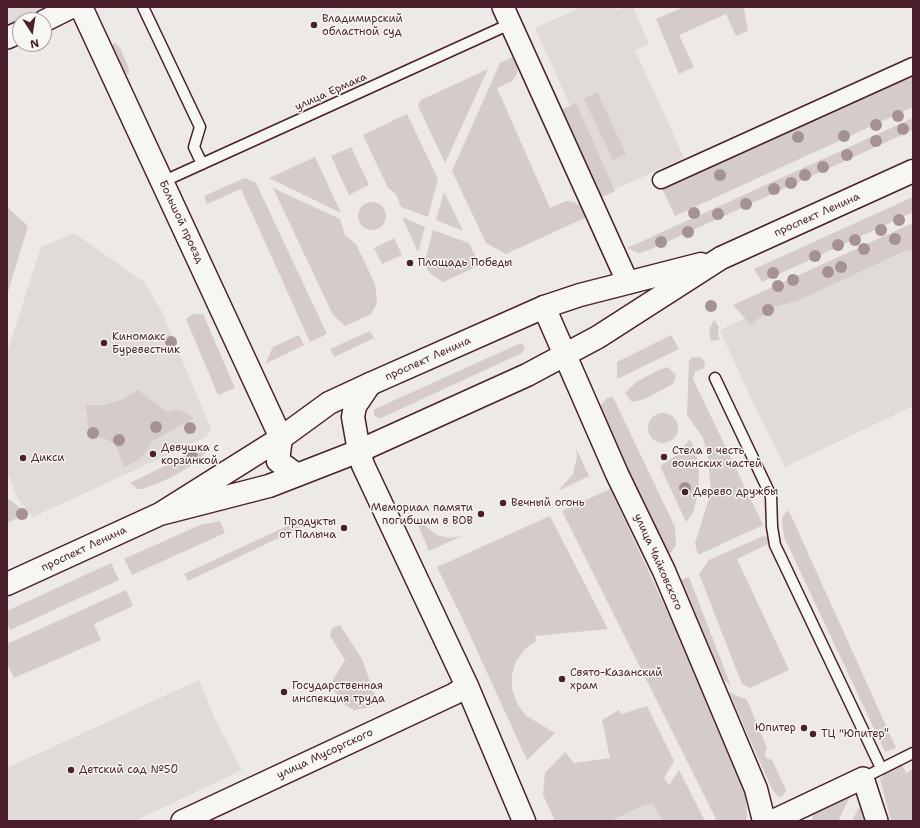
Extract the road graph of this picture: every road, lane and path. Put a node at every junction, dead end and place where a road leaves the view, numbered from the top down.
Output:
1 (72, 7) edge
2 (81, 7) edge
3 (143, 7) edge
4 (507, 15) edge
5 (52, 17) edge
6 (913, 66) edge
7 (202, 164) junction
8 (913, 171) edge
9 (661, 180) dead end
10 (162, 182) junction
11 (721, 258) junction
12 (628, 283) junction
13 (544, 307) junction
14 (565, 355) junction
15 (715, 378) dead end
16 (370, 384) junction
17 (281, 438) junction
18 (359, 451) junction
19 (297, 475) junction
20 (160, 514) junction
21 (7, 584) edge
22 (467, 686) junction
23 (913, 753) edge
24 (881, 768) junction
25 (863, 778) junction
26 (182, 821) edge
27 (524, 821) edge
28 (764, 821) edge
29 (772, 821) edge
30 (877, 821) edge

1 - 5 street
2 - 10 main road, Большой проезд
3 - 7 lane
4 - 7 lane, улица Ермака
4 - 12 street
6 - 9 street
7 - 10 lane, улица Ермака
8 - 11 main road, проспект Ленина
10 - 17 main road, Большой проезд
11 - 12 main road, проспект Ленина
11 - 14 main road, проспект Ленина
12 - 13 main road, проспект Ленина
13 - 14 main road, улица Чайковского
13 - 16 main road, проспект Ленина
14 - 18 main road, проспект Ленина
14 - 28 main road, улица Чайковского
15 - 24 lane
16 - 17 main road, проспект Ленина
16 - 18 main road
17 - 19 main road
17 - 20 main road, проспект Ленина
18 - 19 main road, проспект Ленина
18 - 22 main road
19 - 20 main road, проспект Ленина
20 - 21 main road, проспект Ленина
22 - 26 street, улица Мусоргского
22 - 27 main road
23 - 24 lane
24 - 25 lane
25 - 29 street
25 - 30 street

